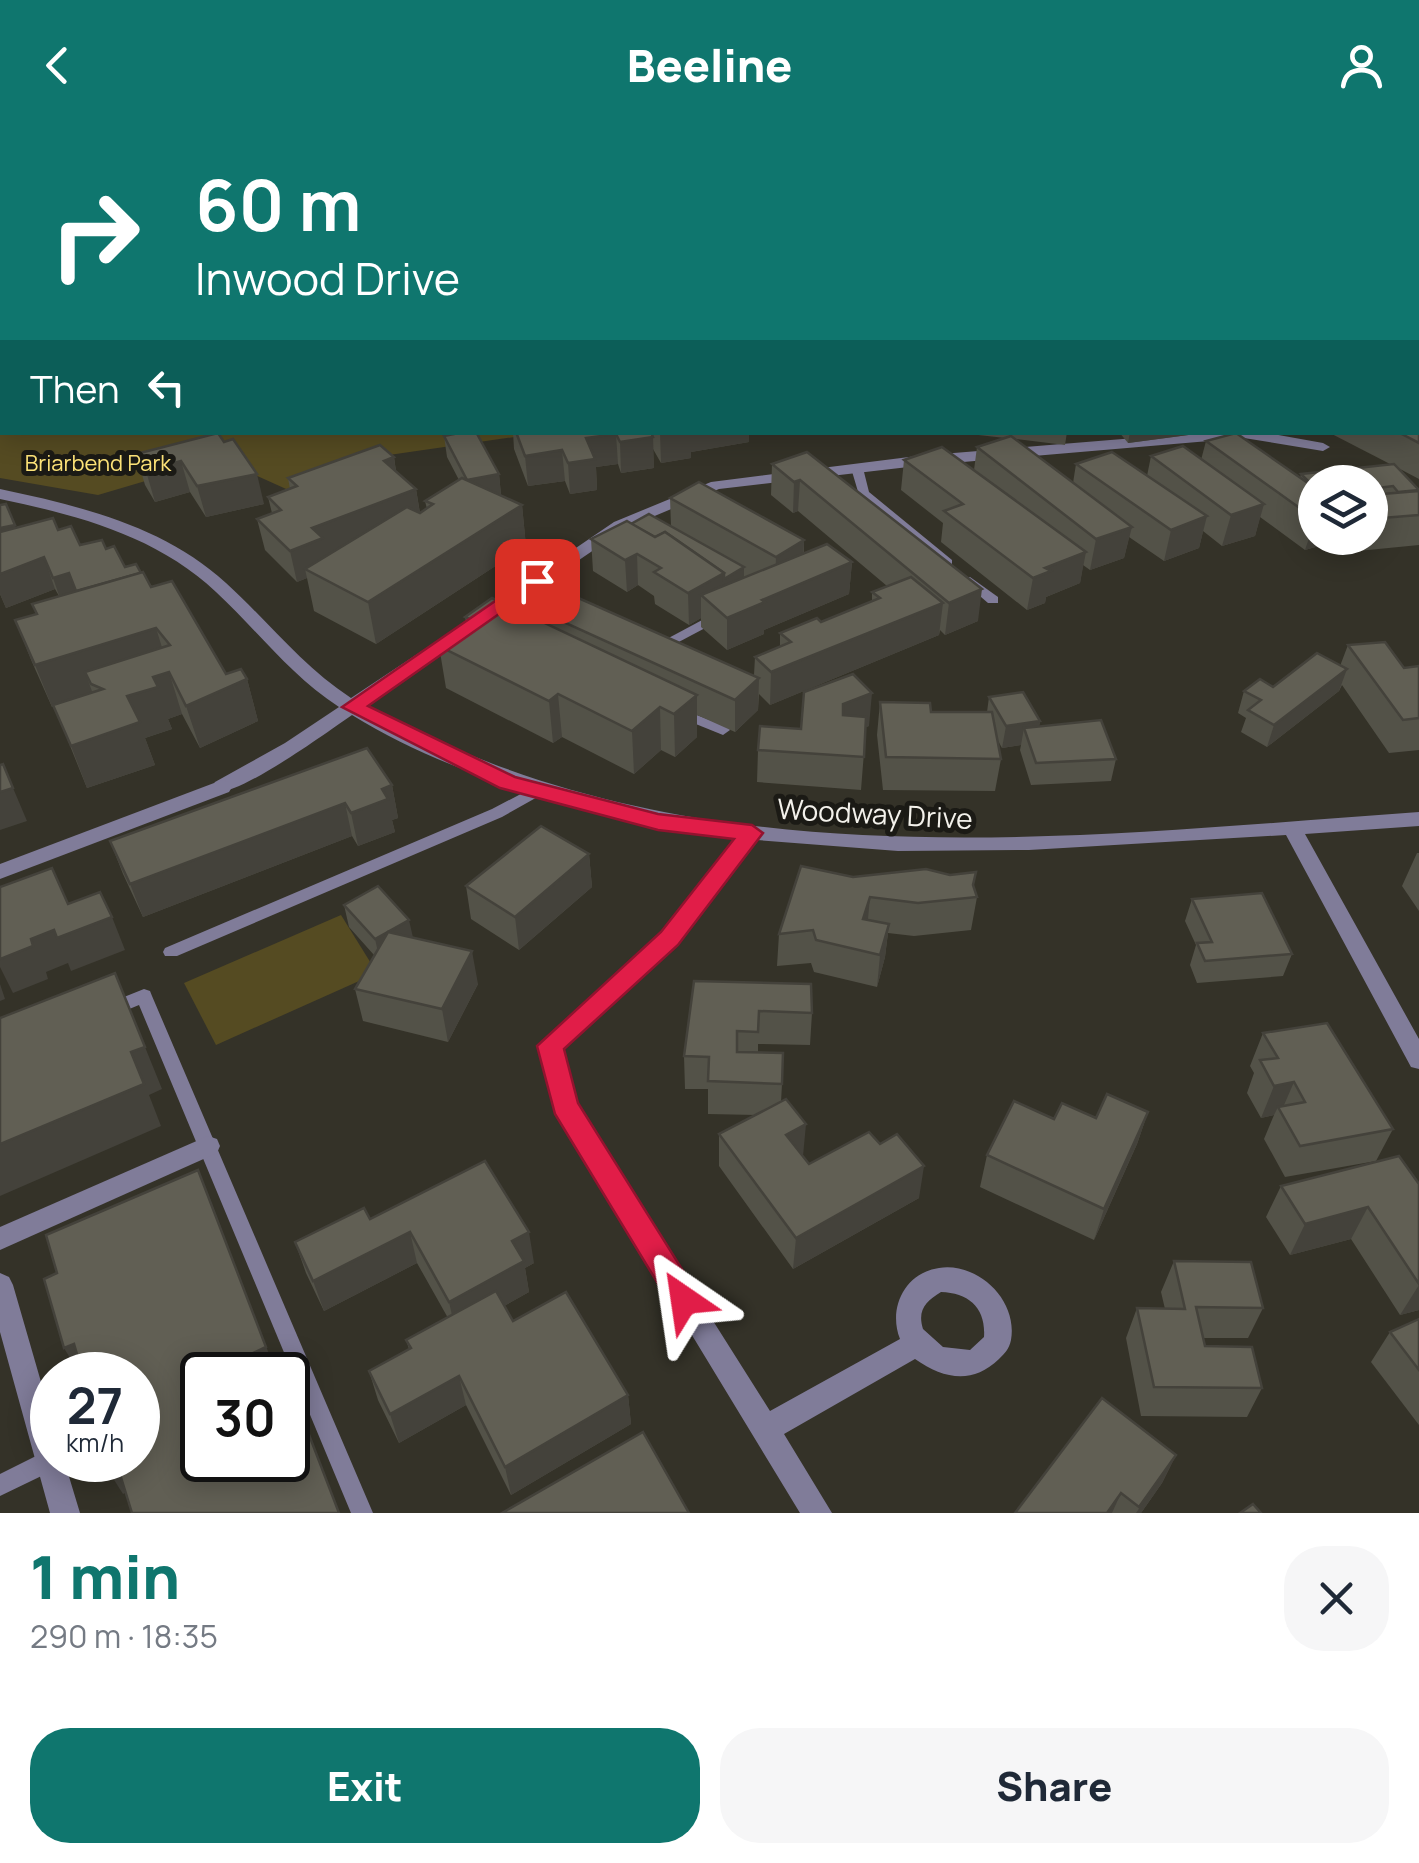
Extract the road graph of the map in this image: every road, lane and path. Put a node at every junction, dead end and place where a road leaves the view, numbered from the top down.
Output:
1 (1233, 435) edge
2 (1250, 435) edge
3 (1323, 448) dead end
4 (858, 468) junction
5 (0, 494) edge
6 (636, 518) junction
7 (652, 527) edge
8 (993, 600) dead end
9 (733, 608) edge
10 (468, 628) junction
11 (486, 635) edge
12 (670, 641) edge
13 (352, 707) junction
14 (669, 708) edge
15 (724, 730) dead end
16 (536, 791) junction
17 (1419, 819) edge
18 (1291, 827) junction
19 (752, 833) junction
20 (0, 872) edge
21 (171, 952) dead end
22 (90, 1018) edge
23 (1419, 1060) edge
24 (208, 1146) junction
25 (0, 1239) edge
26 (0, 1285) edge
27 (916, 1344) dead end
28 (30, 1390) edge
29 (764, 1430) junction
30 (30, 1470) edge
31 (56, 1482) edge
32 (0, 1485) edge
33 (65, 1513) edge
34 (362, 1513) edge
35 (817, 1513) edge

1 - 4 street
2 - 3 street
4 - 6 street
4 - 8 lane
5 - 13 street, Woodway Drive
6 - 7 lane
6 - 10 street
9 - 12 lane
10 - 11 lane
10 - 13 street
13 - 16 street, Woodway Drive
13 - 20 street
14 - 15 lane
16 - 19 street, Woodway Drive
16 - 21 lane
17 - 18 street, Woodway Drive
18 - 19 street, Woodway Drive
18 - 23 street
19 - 29 street
22 - 24 lane
24 - 25 street
24 - 34 lane
26 - 28 street
27 - 29 street
29 - 35 street
30 - 32 lane
31 - 33 street

